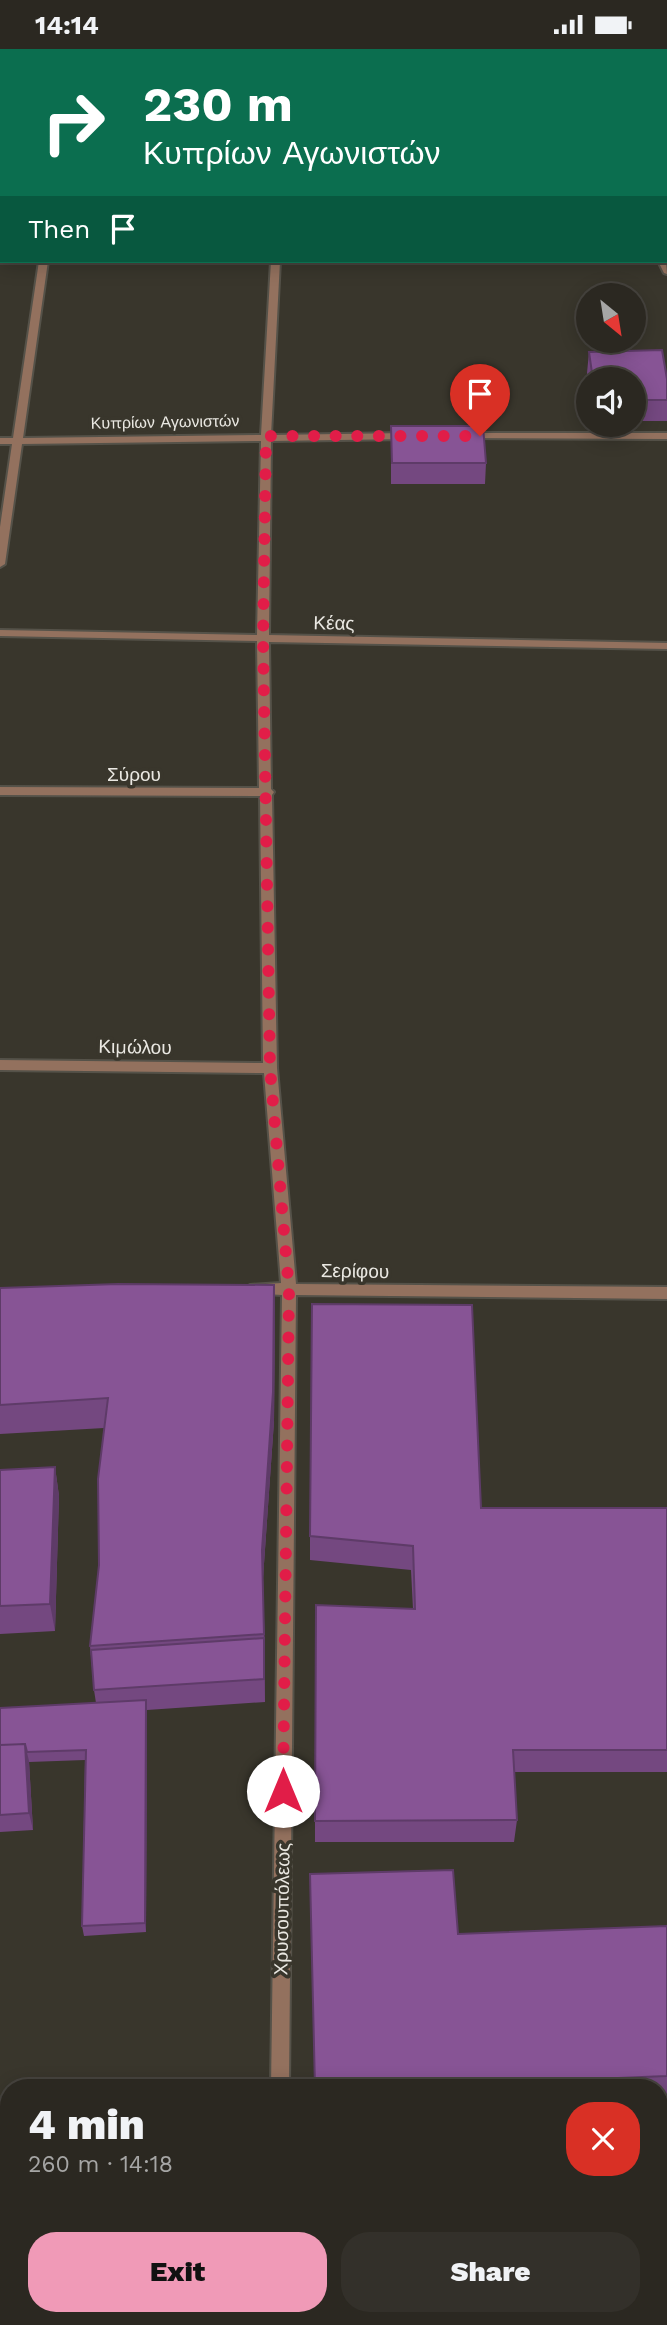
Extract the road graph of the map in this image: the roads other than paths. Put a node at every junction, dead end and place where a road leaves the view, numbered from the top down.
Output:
1 (43, 263) edge
2 (275, 263) edge
3 (266, 436) junction
4 (418, 436) edge
5 (460, 436) edge
6 (667, 436) edge
7 (0, 441) edge
8 (17, 441) junction
9 (0, 564) edge
10 (0, 633) edge
11 (263, 639) junction
12 (667, 646) edge
13 (0, 791) edge
14 (268, 792) junction
15 (0, 1065) edge
16 (270, 1068) junction
17 (234, 1289) edge
18 (289, 1290) junction
19 (667, 1293) edge
20 (280, 2079) edge

1 - 8 street
2 - 3 street, Χρυσουπόλεως
3 - 4 street, Κυπρίων Αγωνιστών
3 - 8 street, Κυπρίων Αγωνιστών
3 - 11 street, Χρυσουπόλεως
5 - 6 street
7 - 8 street, Κυπρίων Αγωνιστών
8 - 9 street
10 - 11 street, Κέας
11 - 12 street, Κέας
11 - 14 street, Χρυσουπόλεως
13 - 14 street, Σύρου
14 - 16 street, Χρυσουπόλεως
15 - 16 street, Κιμώλου
16 - 18 street, Χρυσουπόλεως
17 - 18 street, Σερίφου
18 - 19 street, Σερίφου
18 - 20 street, Χρυσουπόλεως

